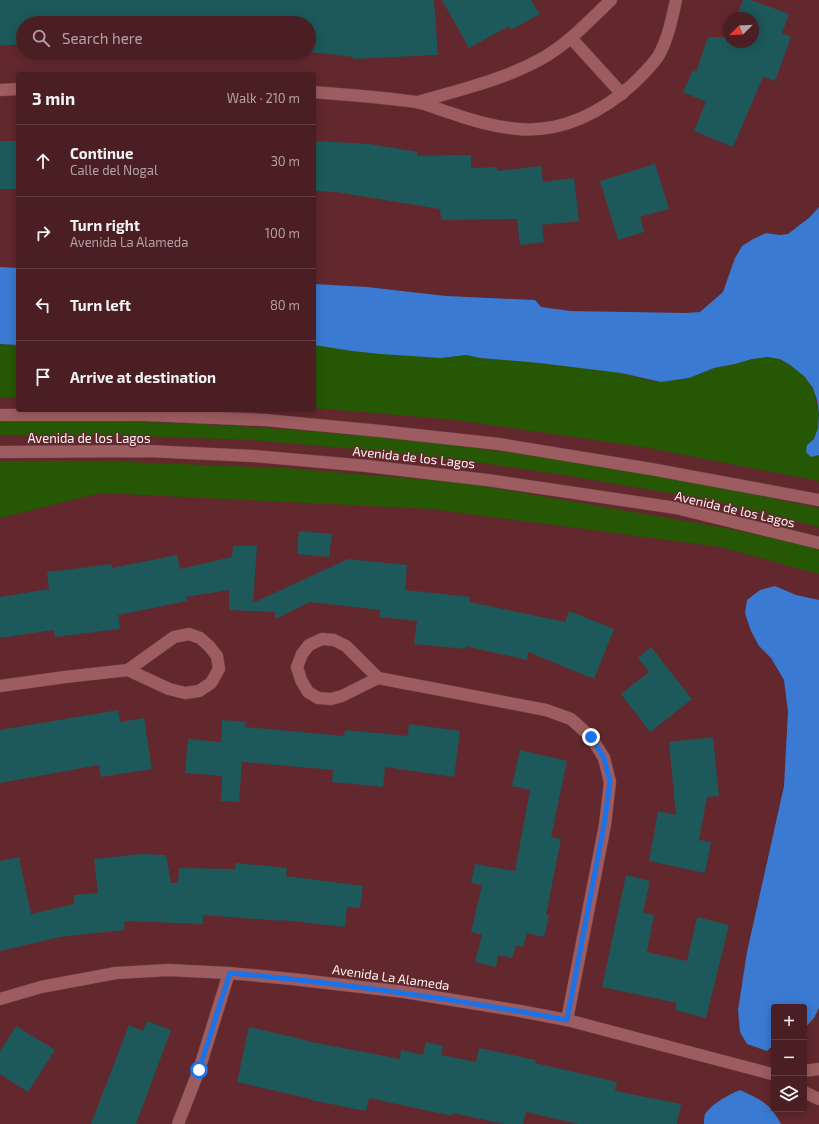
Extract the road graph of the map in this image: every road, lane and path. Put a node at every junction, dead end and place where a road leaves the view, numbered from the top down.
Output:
1 (611, 0) edge
2 (676, 0) edge
3 (572, 38) junction
4 (16, 89) edge
5 (0, 90) edge
6 (316, 92) edge
7 (622, 94) junction
8 (418, 102) junction
9 (0, 415) edge
10 (0, 452) edge
11 (819, 500) edge
12 (819, 543) edge
13 (128, 670) junction
14 (378, 678) junction
15 (0, 686) edge
16 (230, 973) junction
17 (0, 999) edge
18 (567, 1020) junction
19 (819, 1069) edge
20 (807, 1071) edge
21 (771, 1074) edge
22 (807, 1093) edge
23 (819, 1099) edge
24 (178, 1124) edge

1 - 3 street
2 - 7 street
3 - 7 street
3 - 8 street
4 - 5 street
6 - 8 street
7 - 8 street
9 - 11 street, Avenida de los Lagos
10 - 12 street, Avenida de los Lagos
13 - 13 street
13 - 15 street
14 - 14 street
14 - 18 street
16 - 17 street, Avenida La Alameda
16 - 18 street, Avenida La Alameda
16 - 24 street
18 - 21 street, Avenida La Alameda
19 - 20 street
22 - 23 street

